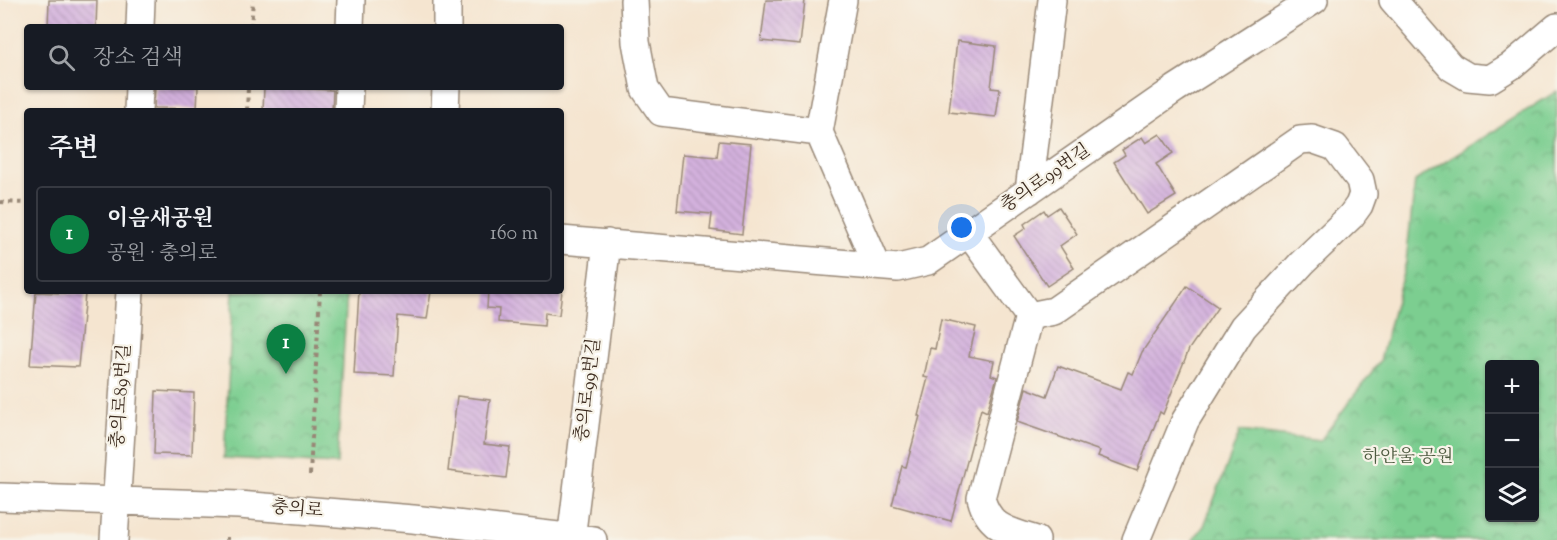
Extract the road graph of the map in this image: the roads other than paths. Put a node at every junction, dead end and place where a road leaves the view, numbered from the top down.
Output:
1 (141, 0) edge
2 (351, 0) edge
3 (447, 0) edge
4 (634, 0) edge
5 (843, 0) edge
6 (1052, 0) edge
7 (1314, 0) edge
8 (1393, 0) edge
9 (140, 24) edge
10 (351, 24) edge
11 (447, 24) edge
12 (1557, 27) edge
13 (139, 90) edge
14 (349, 90) edge
15 (446, 90) edge
16 (138, 108) edge
17 (348, 108) edge
18 (445, 108) edge
19 (819, 132) junction
20 (1029, 191) junction
21 (969, 233) junction
22 (564, 240) edge
23 (607, 243) junction
24 (877, 266) junction
25 (130, 294) edge
26 (1029, 316) junction
27 (0, 497) edge
28 (116, 502) junction
29 (578, 539) edge
30 (114, 540) edge
31 (1036, 540) edge
32 (1136, 540) edge

1 - 9 street
2 - 10 street
3 - 11 street
4 - 19 street
5 - 19 street
6 - 20 street
7 - 20 street, 충의로99번길
8 - 12 street
13 - 16 street
14 - 17 street
15 - 18 street
19 - 24 street
20 - 21 street, 충의로99번길
21 - 24 street, 충의로99번길
21 - 26 street
22 - 23 street, 충의로99번길
23 - 24 street, 충의로99번길
23 - 29 street, 충의로99번길
25 - 28 street, 충의로89번길
26 - 31 street
26 - 32 street
27 - 28 street, 충의로
28 - 29 street, 충의로
28 - 30 street, 충의로89번길

